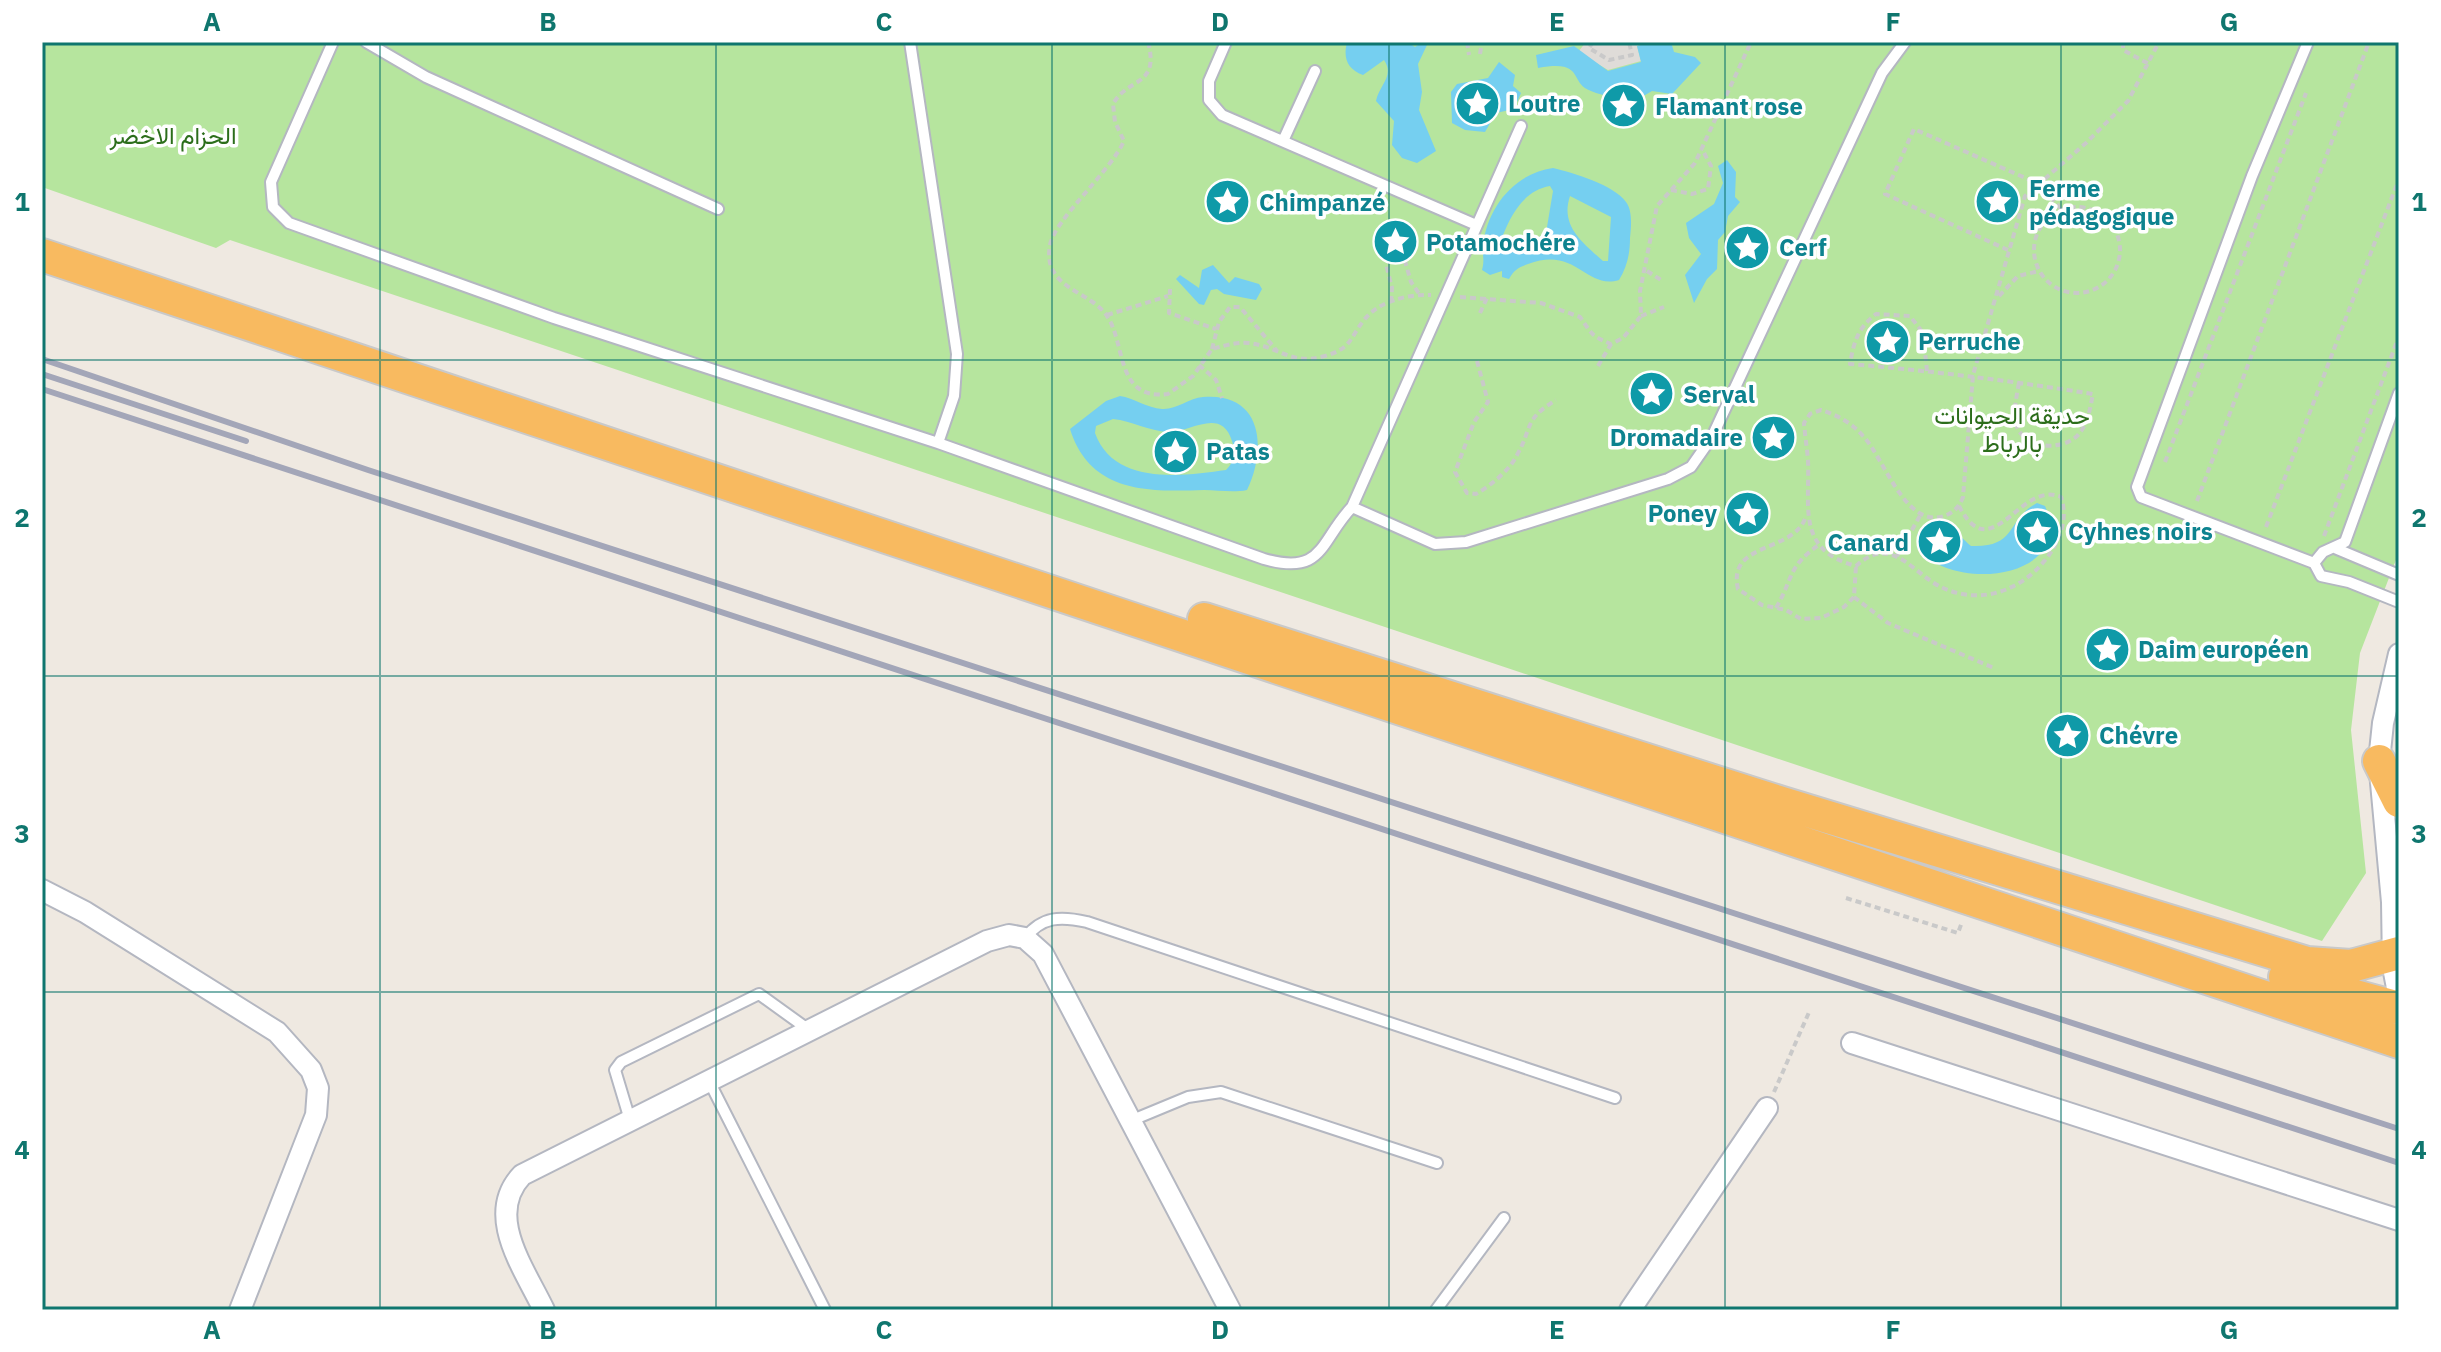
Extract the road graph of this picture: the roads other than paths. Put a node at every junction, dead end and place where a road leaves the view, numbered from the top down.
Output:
1 (333, 42) edge
2 (366, 42) edge
3 (910, 42) edge
4 (1226, 42) edge
5 (1905, 42) edge
6 (2308, 42) edge
7 (1315, 71) dead end
8 (1521, 126) dead end
9 (1283, 141) junction
10 (718, 209) dead end
11 (1474, 224) junction
12 (42, 232) edge
13 (42, 255) edge
14 (2399, 393) edge
15 (938, 443) junction
16 (1352, 507) junction
17 (2341, 546) junction
18 (2316, 568) junction
19 (2399, 575) edge
20 (2399, 602) edge
21 (2399, 654) edge
22 (2392, 715) edge
23 (2379, 761) joint
24 (2392, 804) edge
25 (2399, 843) edge
26 (42, 890) edge
27 (1025, 938) junction
28 (2396, 955) edge
29 (2167, 963) junction
30 (2399, 998) edge
31 (2399, 1008) edge
32 (809, 1031) junction
33 (2399, 1042) edge
34 (1852, 1043) dead end
35 (709, 1081) junction
36 (1615, 1098) dead end
37 (1767, 1108) road end
38 (630, 1120) junction
39 (1128, 1122) junction
40 (1437, 1163) dead end
41 (1504, 1218) dead end
42 (2399, 1220) edge
43 (240, 1310) edge
44 (544, 1310) edge
45 (825, 1310) edge
46 (1230, 1310) edge
47 (1436, 1310) edge
48 (1630, 1310) edge

1 - 15 lane
2 - 10 lane
3 - 15 lane
4 - 9 lane
5 - 16 lane
6 - 18 lane
7 - 9 lane
8 - 11 lane
9 - 11 lane
11 - 16 lane
12 - 28 highway
13 - 29 highway
14 - 17 lane
15 - 16 lane
17 - 18 lane
17 - 19 lane
18 - 20 lane
21 - 22 street
22 - 23 street
23 - 24 highway
24 - 25 street
24 - 28 street
26 - 43 street
27 - 32 street
27 - 36 lane
27 - 39 street
28 - 30 street
29 - 31 highway
29 - 33 highway
32 - 35 street
32 - 38 lane
34 - 42 street
35 - 38 street
35 - 45 lane
37 - 48 street
38 - 44 street
39 - 40 lane
39 - 46 street
41 - 47 lane

